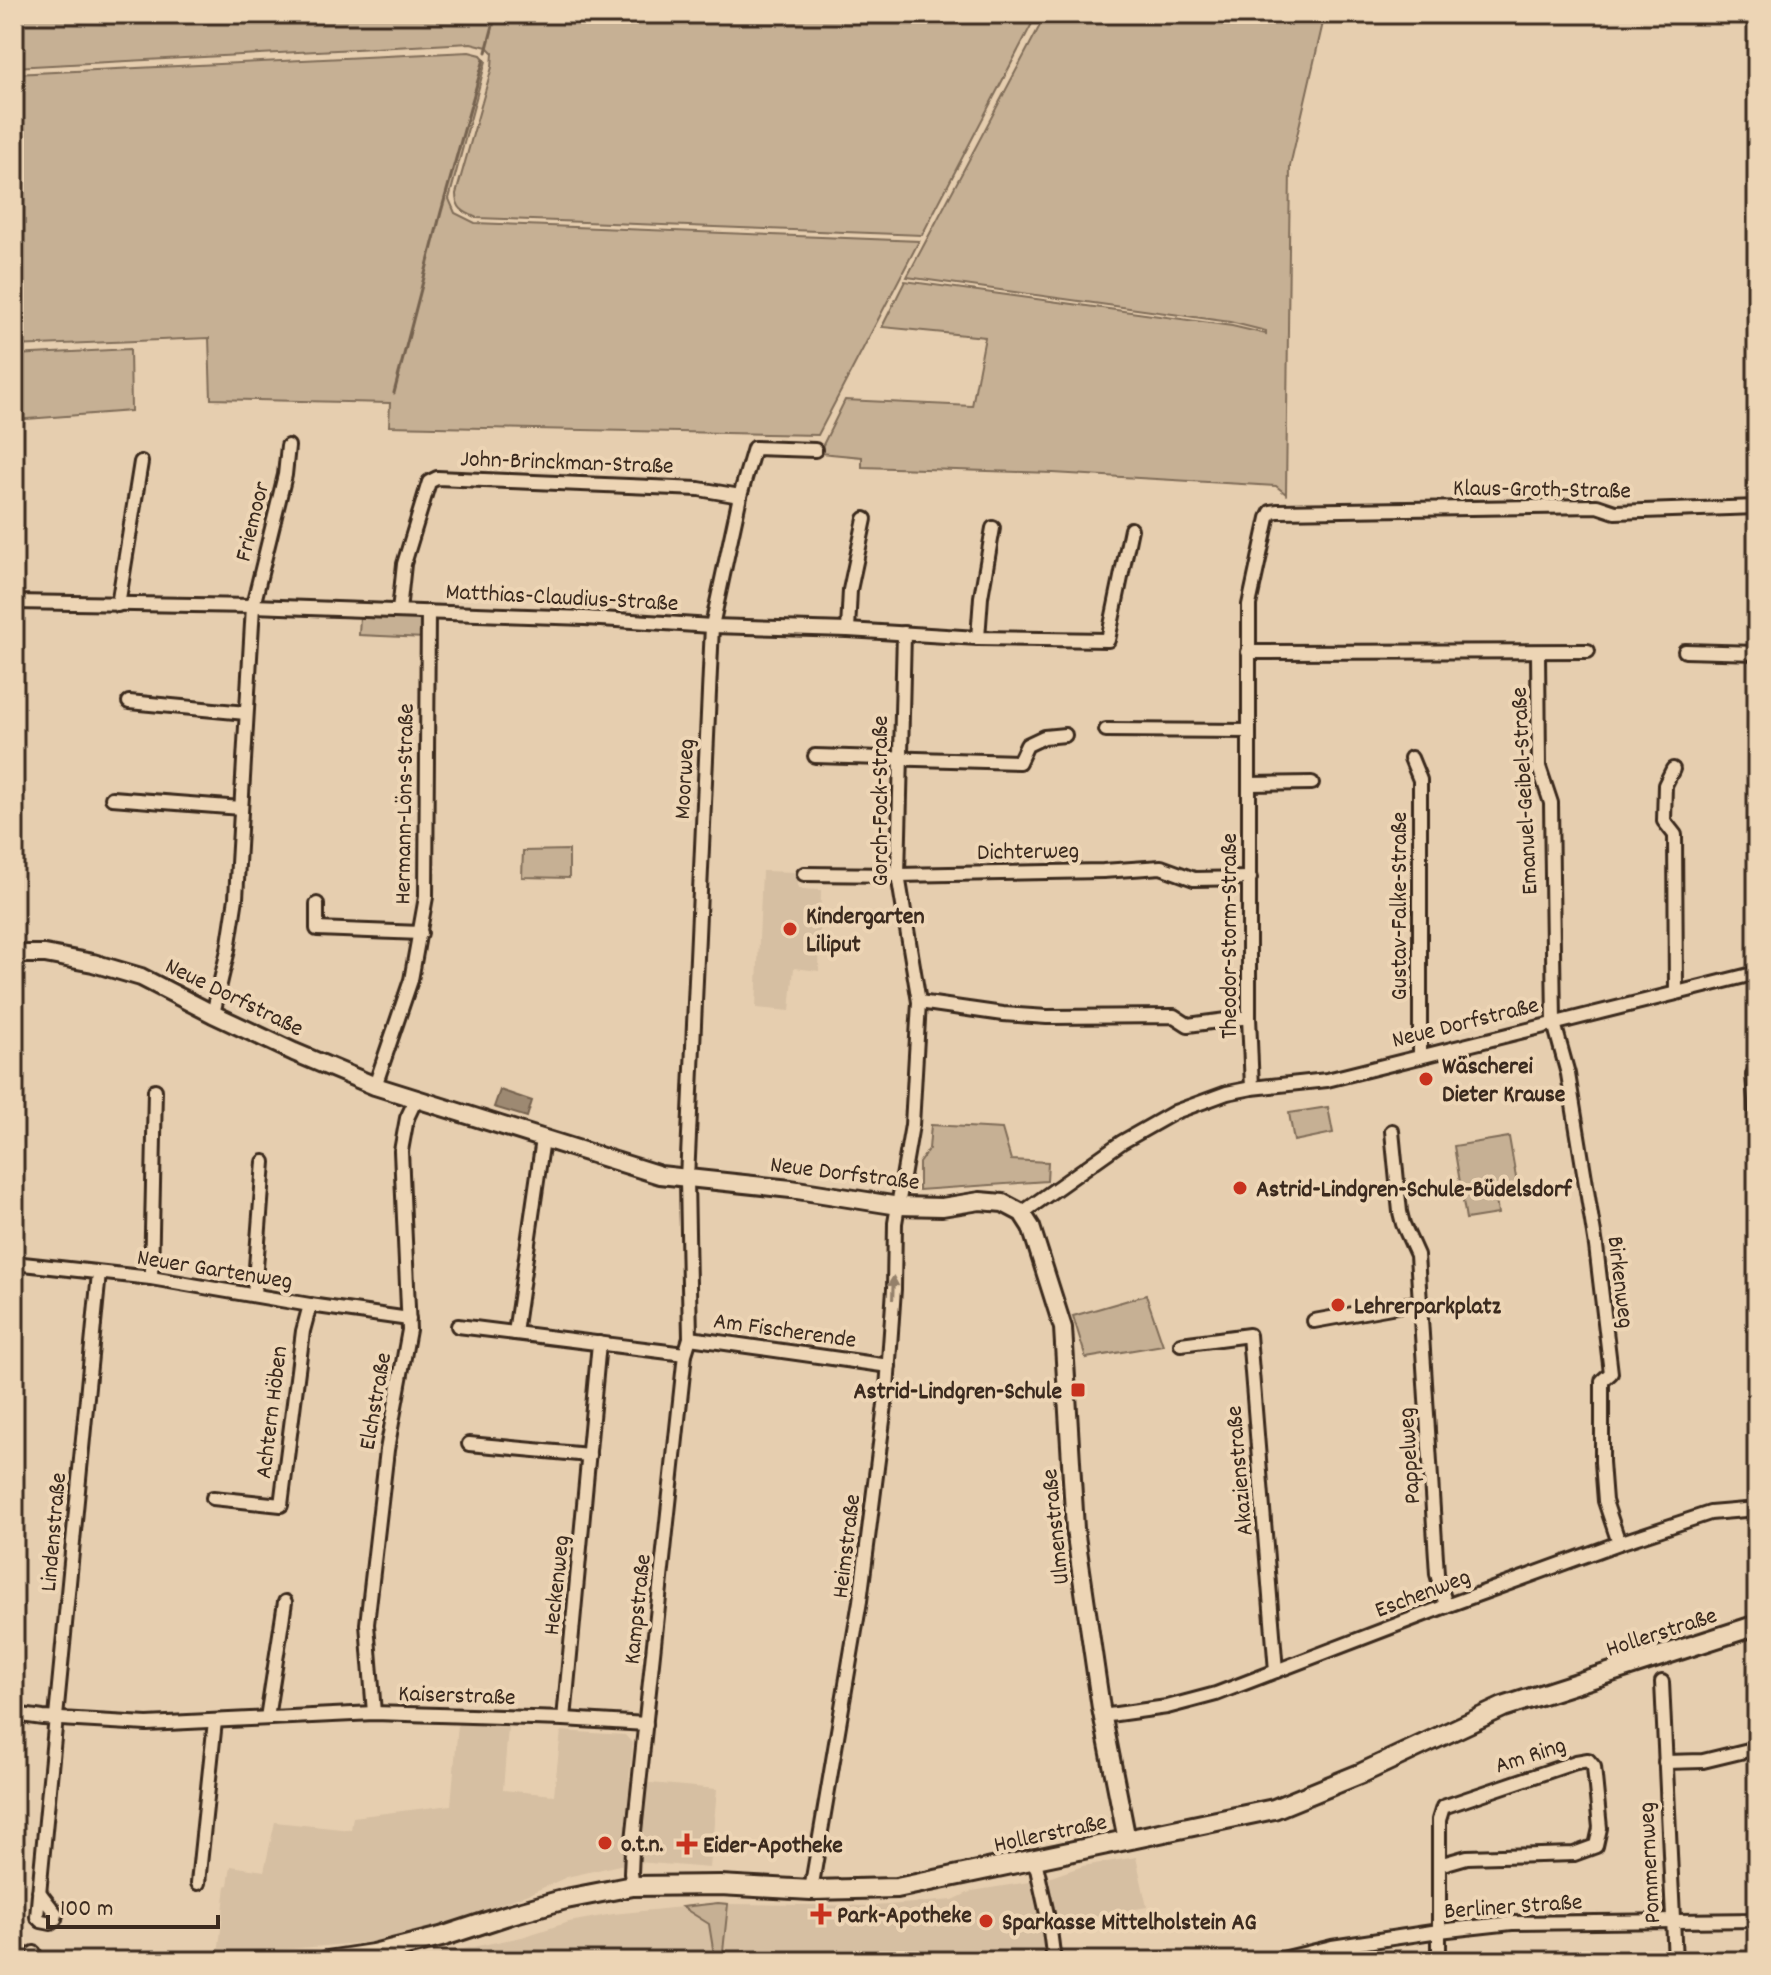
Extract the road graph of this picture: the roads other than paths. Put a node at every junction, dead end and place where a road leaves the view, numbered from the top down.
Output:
1 (288, 446) dead end
2 (815, 450) dead end
3 (141, 462) dead end
4 (740, 496) junction
5 (1757, 507) edge
6 (1278, 511) joint
7 (865, 519) dead end
8 (993, 528) dead end
9 (1131, 529) dead end
10 (14, 602) edge
11 (118, 605) junction
12 (253, 606) junction
13 (399, 611) junction
14 (428, 612) junction
15 (712, 626) junction
16 (848, 630) junction
17 (904, 633) junction
18 (978, 638) junction
19 (1588, 651) dead end
20 (1685, 651) dead end
21 (1248, 652) junction
22 (1538, 652) junction
23 (1757, 653) edge
24 (129, 702) dead end
25 (246, 713) junction
26 (1106, 730) dead end
27 (1249, 731) junction
28 (1065, 735) dead end
29 (815, 756) dead end
30 (900, 758) junction
31 (1411, 758) dead end
32 (1673, 769) dead end
33 (1312, 783) dead end
34 (1250, 784) junction
35 (112, 798) dead end
36 (241, 808) junction
37 (804, 874) dead end
38 (898, 875) junction
39 (1250, 878) junction
40 (317, 904) dead end
41 (421, 933) junction
42 (14, 954) edge
43 (1757, 973) edge
44 (1676, 992) junction
45 (919, 1002) junction
46 (213, 1014) junction
47 (1249, 1017) junction
48 (1554, 1023) junction
49 (1420, 1057) junction
50 (1757, 1066) edge
51 (375, 1086) junction
52 (1252, 1088) junction
53 (155, 1090) dead end
54 (416, 1099) junction
55 (1757, 1125) edge
56 (1392, 1131) dead end
57 (543, 1139) junction
58 (264, 1162) dead end
59 (687, 1179) junction
60 (899, 1206) junction
61 (1022, 1213) junction
62 (14, 1263) edge
63 (99, 1273) junction
64 (151, 1278) junction
65 (254, 1294) junction
66 (1419, 1302) junction
67 (310, 1305) junction
68 (409, 1319) junction
69 (1314, 1321) dead end
70 (458, 1326) dead end
71 (515, 1333) junction
72 (690, 1338) junction
73 (599, 1343) junction
74 (1181, 1344) dead end
75 (685, 1354) junction
76 (889, 1366) junction
77 (469, 1444) dead end
78 (589, 1455) junction
79 (213, 1498) dead end
80 (1757, 1509) edge
81 (1619, 1543) junction
82 (285, 1602) dead end
83 (1446, 1606) junction
84 (1757, 1625) edge
85 (1276, 1671) junction
86 (1662, 1682) dead end
87 (374, 1713) junction
88 (14, 1714) edge
89 (1102, 1716) junction
90 (57, 1718) junction
91 (267, 1718) junction
92 (564, 1719) junction
93 (215, 1721) junction
94 (646, 1724) junction
95 (1757, 1748) edge
96 (1665, 1762) junction
97 (1127, 1840) junction
98 (1035, 1860) junction
99 (1439, 1865) junction
100 (198, 1883) dead end
101 (633, 1886) junction
102 (811, 1890) junction
103 (39, 1891) dead end
104 (1757, 1920) edge
105 (1674, 1921) junction
106 (1439, 1931) junction
107 (327, 1961) edge
108 (1054, 1961) edge
109 (1274, 1961) edge
110 (1439, 1961) edge
111 (1675, 1961) edge

1 - 12 street, Friemoor
2 - 4 street, Moorweg
3 - 11 street
4 - 13 street, John-Brinckman-Straße
4 - 15 street, Moorweg
5 - 6 street, Klaus-Groth-Straße
6 - 21 street, Theodor-Storm-Straße
7 - 16 street
8 - 18 street
9 - 18 street, Matthias-Claudius-Straße
10 - 11 street, Matthias-Claudius-Straße
11 - 12 street, Matthias-Claudius-Straße
12 - 13 street, Matthias-Claudius-Straße
12 - 25 street, Friemoor
13 - 14 street, Matthias-Claudius-Straße
14 - 15 street, Matthias-Claudius-Straße
14 - 41 street, Hermann-Löns-Straße
15 - 16 street, Matthias-Claudius-Straße
15 - 59 street, Moorweg
16 - 17 street, Matthias-Claudius-Straße
17 - 18 street, Matthias-Claudius-Straße
17 - 30 street, Gorch-Fock-Straße
19 - 22 street, Emanuel-Geibel-Straße
20 - 23 street
21 - 22 street, Emanuel-Geibel-Straße
21 - 27 street, Theodor-Storm-Straße
22 - 48 street, Emanuel-Geibel-Straße
24 - 25 street
25 - 36 street, Friemoor
26 - 27 street
27 - 34 street, Theodor-Storm-Straße
28 - 30 street
29 - 30 street
30 - 38 street, Gorch-Fock-Straße
31 - 49 street, Gustav-Falke-Straße
32 - 44 street
33 - 34 street
34 - 39 street, Theodor-Storm-Straße
35 - 36 street
36 - 46 street, Friemoor
37 - 38 street, Dichterweg
38 - 39 street, Dichterweg
38 - 45 street, Gorch-Fock-Straße
39 - 47 street, Theodor-Storm-Straße
40 - 41 street
41 - 51 street, Hermann-Löns-Straße
42 - 46 street, Neue Dorfstraße
43 - 44 street, Neue Dorfstraße
44 - 48 street, Neue Dorfstraße
45 - 47 street
45 - 60 street, Gorch-Fock-Straße
46 - 51 street, Neue Dorfstraße
47 - 52 street, Theodor-Storm-Straße
48 - 49 street, Neue Dorfstraße
48 - 81 street, Birkenweg
49 - 52 street, Neue Dorfstraße
50 - 55 street
51 - 54 street, Neue Dorfstraße
52 - 61 street, Neue Dorfstraße
53 - 64 street
54 - 57 street, Neue Dorfstraße
54 - 68 street, Elchstraße
56 - 66 street, Pappelweg
57 - 59 street, Neue Dorfstraße
57 - 71 street
58 - 65 street
59 - 60 street, Neue Dorfstraße
59 - 72 street, Am Fischerende
60 - 61 street, Neue Dorfstraße
76 -> 60 street, Heimstraße
61 - 89 street, Ulmenstraße
62 - 63 street, Neuer Gartenweg
63 - 64 street, Neuer Gartenweg
63 - 90 street, Lindenstraße
64 - 65 street, Neuer Gartenweg
65 - 67 street, Neuer Gartenweg
66 - 69 street
66 - 83 street, Pappelweg
67 - 68 street, Neuer Gartenweg
67 - 79 street, Achtern Höben
68 - 87 street, Elchstraße
70 - 71 street
71 - 73 street
72 - 75 street, Kampstraße
72 - 76 street, Am Fischerende
73 - 75 street
73 - 78 street, Heckenweg
74 - 85 street, Akazienstraße
75 - 94 street, Kampstraße
76 - 102 street, Heimstraße
77 - 78 street
78 - 92 street, Heckenweg
80 - 81 street, Eschenweg
81 - 83 street, Eschenweg
82 - 91 street
83 - 85 street, Eschenweg
84 - 97 main road, Hollerstraße
85 - 89 street, Eschenweg
86 - 96 street, Pommernweg
87 - 91 street, Kaiserstraße
87 - 92 street, Kaiserstraße
88 - 90 street, Kaiserstraße
89 - 97 street, Ulmenstraße
90 - 93 street, Kaiserstraße
90 - 103 street, Lindenstraße
91 - 93 street, Kaiserstraße
92 - 94 street, Kaiserstraße
93 - 100 street
94 - 101 street, Kampstraße
95 - 96 street
96 - 105 street, Pommernweg
97 - 98 main road, Hollerstraße
98 - 102 main road, Hollerstraße
98 - 108 street
99 - 99 street, Am Ring
99 - 106 street, Am Ring
101 - 102 main road, Hollerstraße
101 - 107 main road, Hollerstraße
104 - 105 street, Berliner Straße
105 - 106 street, Berliner Straße
105 - 111 street, Pommernweg
106 - 109 street, Berliner Straße
106 - 110 street, Am Ring

